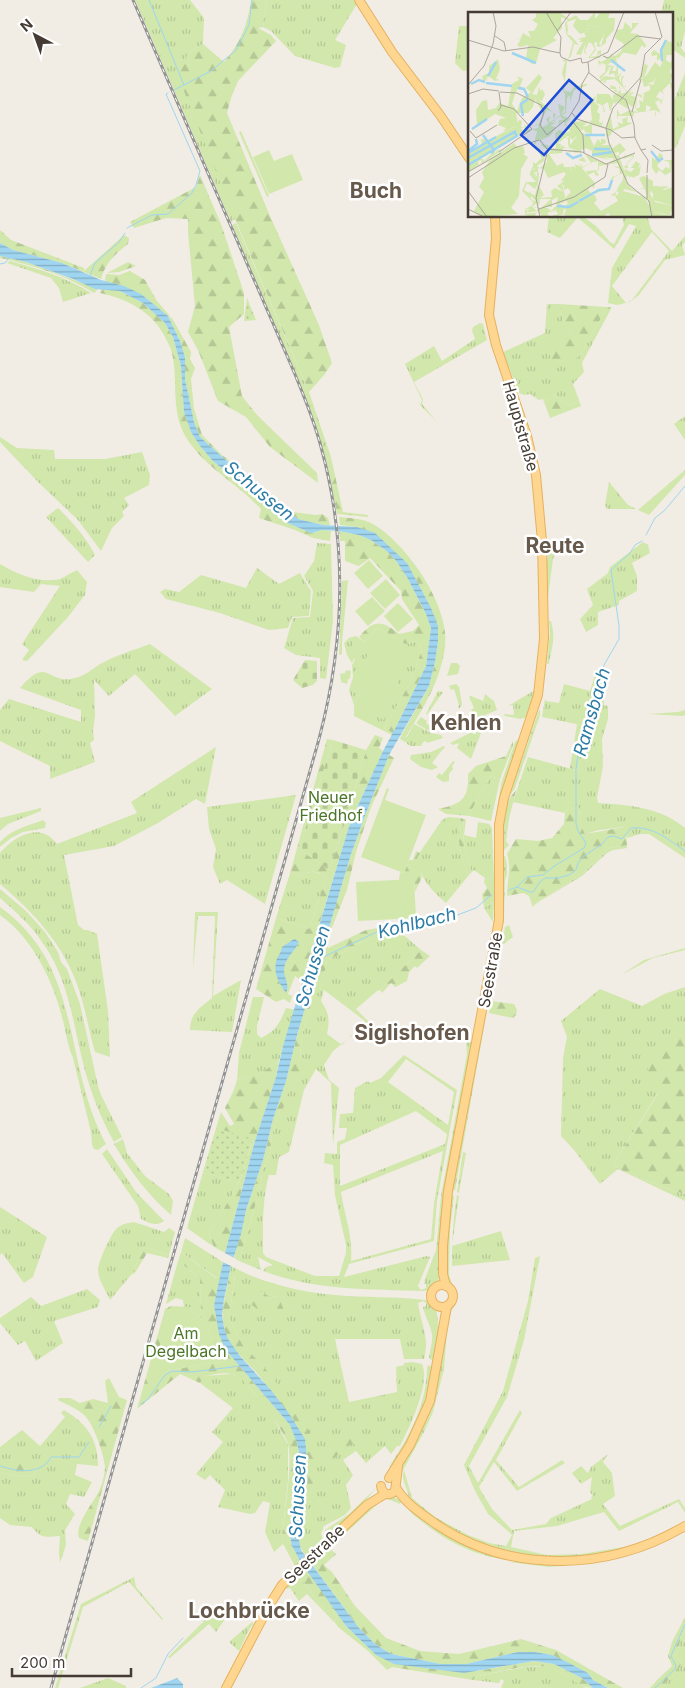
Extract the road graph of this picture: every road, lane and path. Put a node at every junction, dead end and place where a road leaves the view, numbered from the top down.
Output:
1 (360, 0) edge
2 (468, 156) edge
3 (495, 218) edge
4 (528, 727) joint
5 (442, 1286) junction
6 (438, 1306) junction
7 (447, 1306) junction
8 (442, 1327) junction
9 (380, 1486) junction
10 (392, 1487) junction
11 (367, 1505) junction
12 (685, 1526) edge
13 (226, 1688) edge

1 - 2 main road
3 - 4 main road, Hauptstraße
4 - 5 main road, Seestraße
5 - 6 main road, Seestraße
5 - 7 main road, Seestraße
6 - 7 main road
6 - 8 main road, Seestraße
7 - 8 main road, Seestraße
8 - 10 main road, Seestraße
9 - 10 main road
9 - 10 main road, Seestraße
9 - 11 main road, Seestraße
10 - 11 main road, Seestraße
10 - 12 main road
11 - 13 main road, Seestraße

